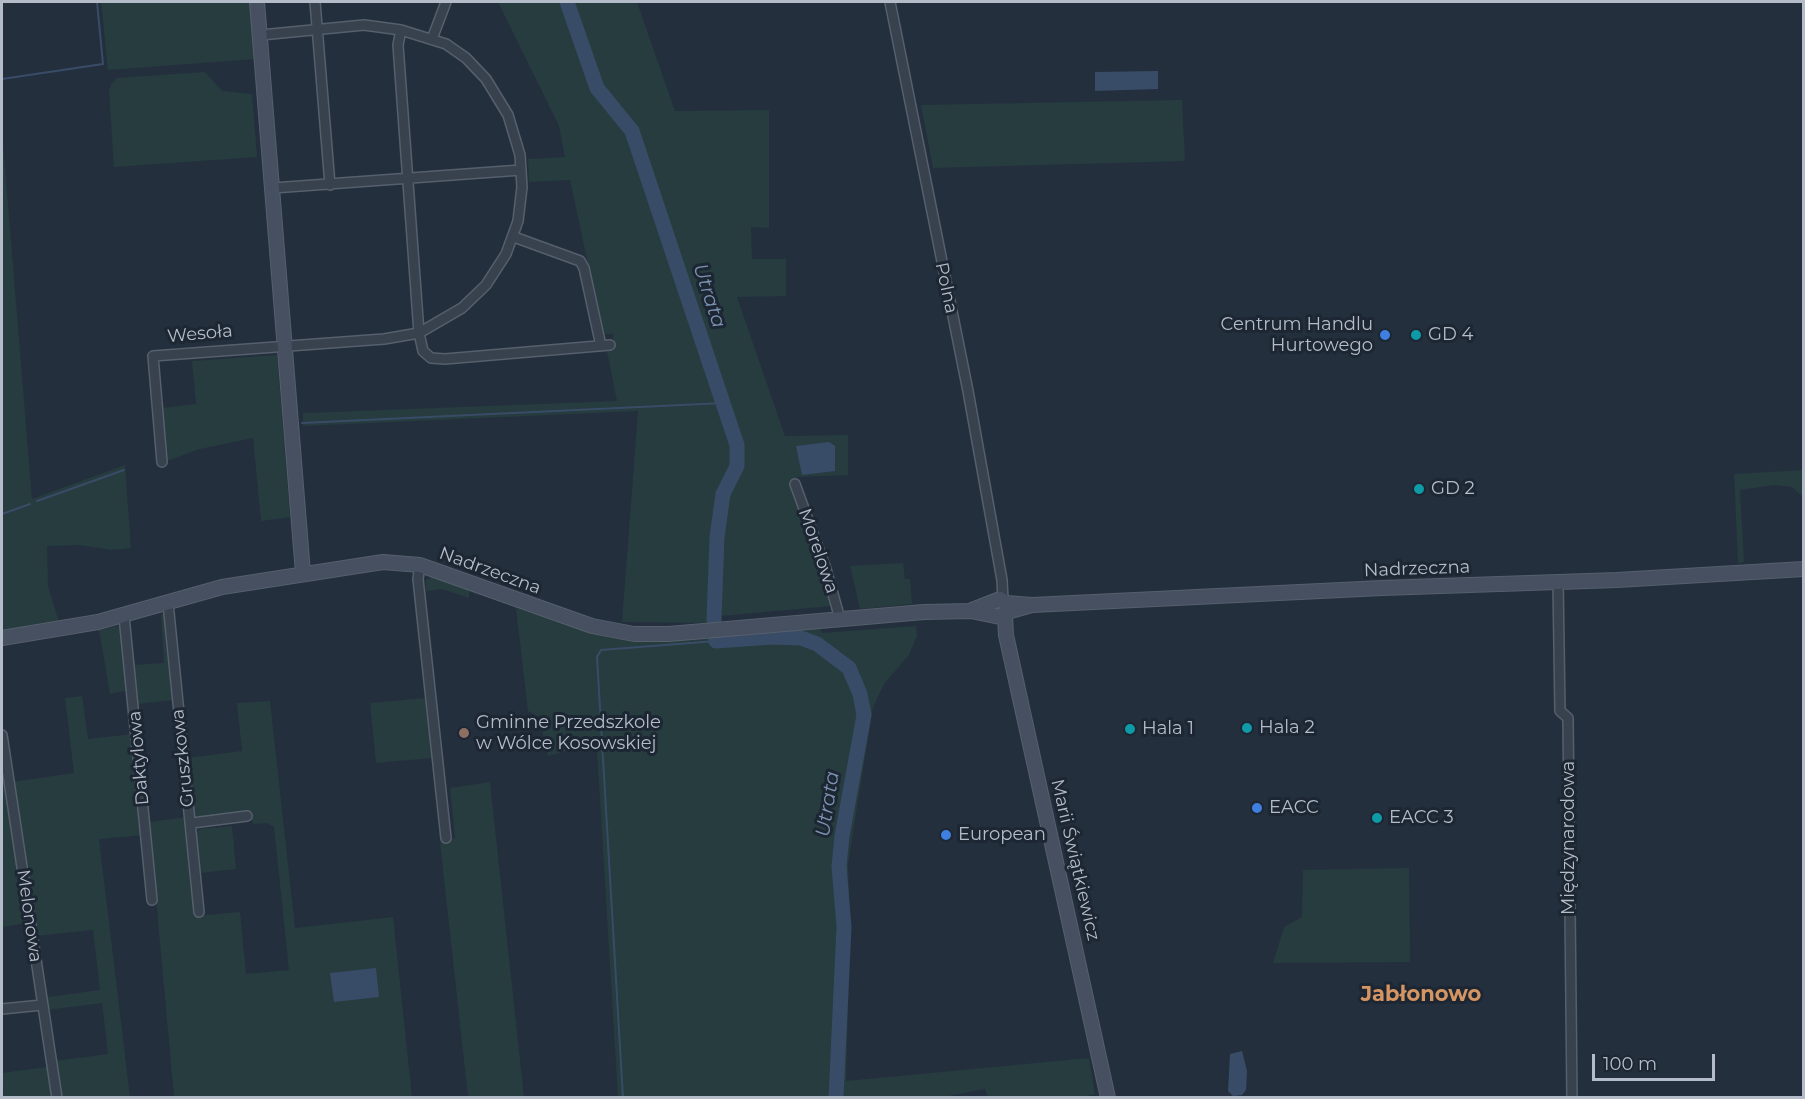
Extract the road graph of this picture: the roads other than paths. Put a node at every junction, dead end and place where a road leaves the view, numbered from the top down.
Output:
1 (257, 2) edge
2 (315, 2) edge
3 (446, 2) edge
4 (890, 2) edge
5 (317, 30) junction
6 (401, 30) junction
7 (261, 35) junction
8 (432, 39) junction
9 (521, 170) junction
10 (409, 180) junction
11 (330, 185) junction
12 (273, 189) junction
13 (514, 237) junction
14 (419, 333) junction
15 (285, 346) junction
16 (162, 462) dead end
17 (795, 484) dead end
18 (420, 566) junction
19 (1803, 569) edge
20 (303, 573) junction
21 (1558, 582) junction
22 (168, 603) junction
23 (999, 608) junction
24 (124, 616) junction
25 (840, 619) junction
26 (2, 638) edge
27 (2, 735) edge
28 (247, 816) dead end
29 (192, 823) junction
30 (446, 838) dead end
31 (152, 900) dead end
32 (199, 912) dead end
33 (42, 1005) junction
34 (2, 1009) edge
35 (57, 1098) edge
36 (1108, 1098) edge
37 (1572, 1098) edge

1 - 7 street
2 - 5 street
3 - 8 street
4 - 23 street, Polna
5 - 6 street, Wesoła
5 - 7 street, Wesoła
5 - 11 street
6 - 8 street, Wesoła
6 - 10 street
7 - 12 street
8 - 9 street, Wesoła
9 - 10 street
9 - 13 street, Wesoła
10 - 11 street
10 - 14 street
11 - 12 street
12 - 15 street
13 - 14 street, Wesoła
13 - 14 street
14 - 15 street, Wesoła
15 - 16 street, Wesoła
15 - 20 street
17 - 25 street, Morelowa
18 - 20 street, Nadrzeczna
18 - 25 street, Nadrzeczna
18 - 30 street
19 - 21 street, Nadrzeczna
20 - 22 street, Nadrzeczna
21 - 23 street, Nadrzeczna
21 - 37 street, Międzynarodowa
22 - 24 street, Nadrzeczna
22 - 29 street, Gruszkowa
23 - 25 street, Nadrzeczna
23 - 36 street, Marii Świątkiewicz
24 - 26 street, Nadrzeczna
24 - 31 street, Daktylowa
27 - 33 street, Melonowa
28 - 29 street
29 - 32 street, Gruszkowa
33 - 34 street
33 - 35 street, Melonowa

